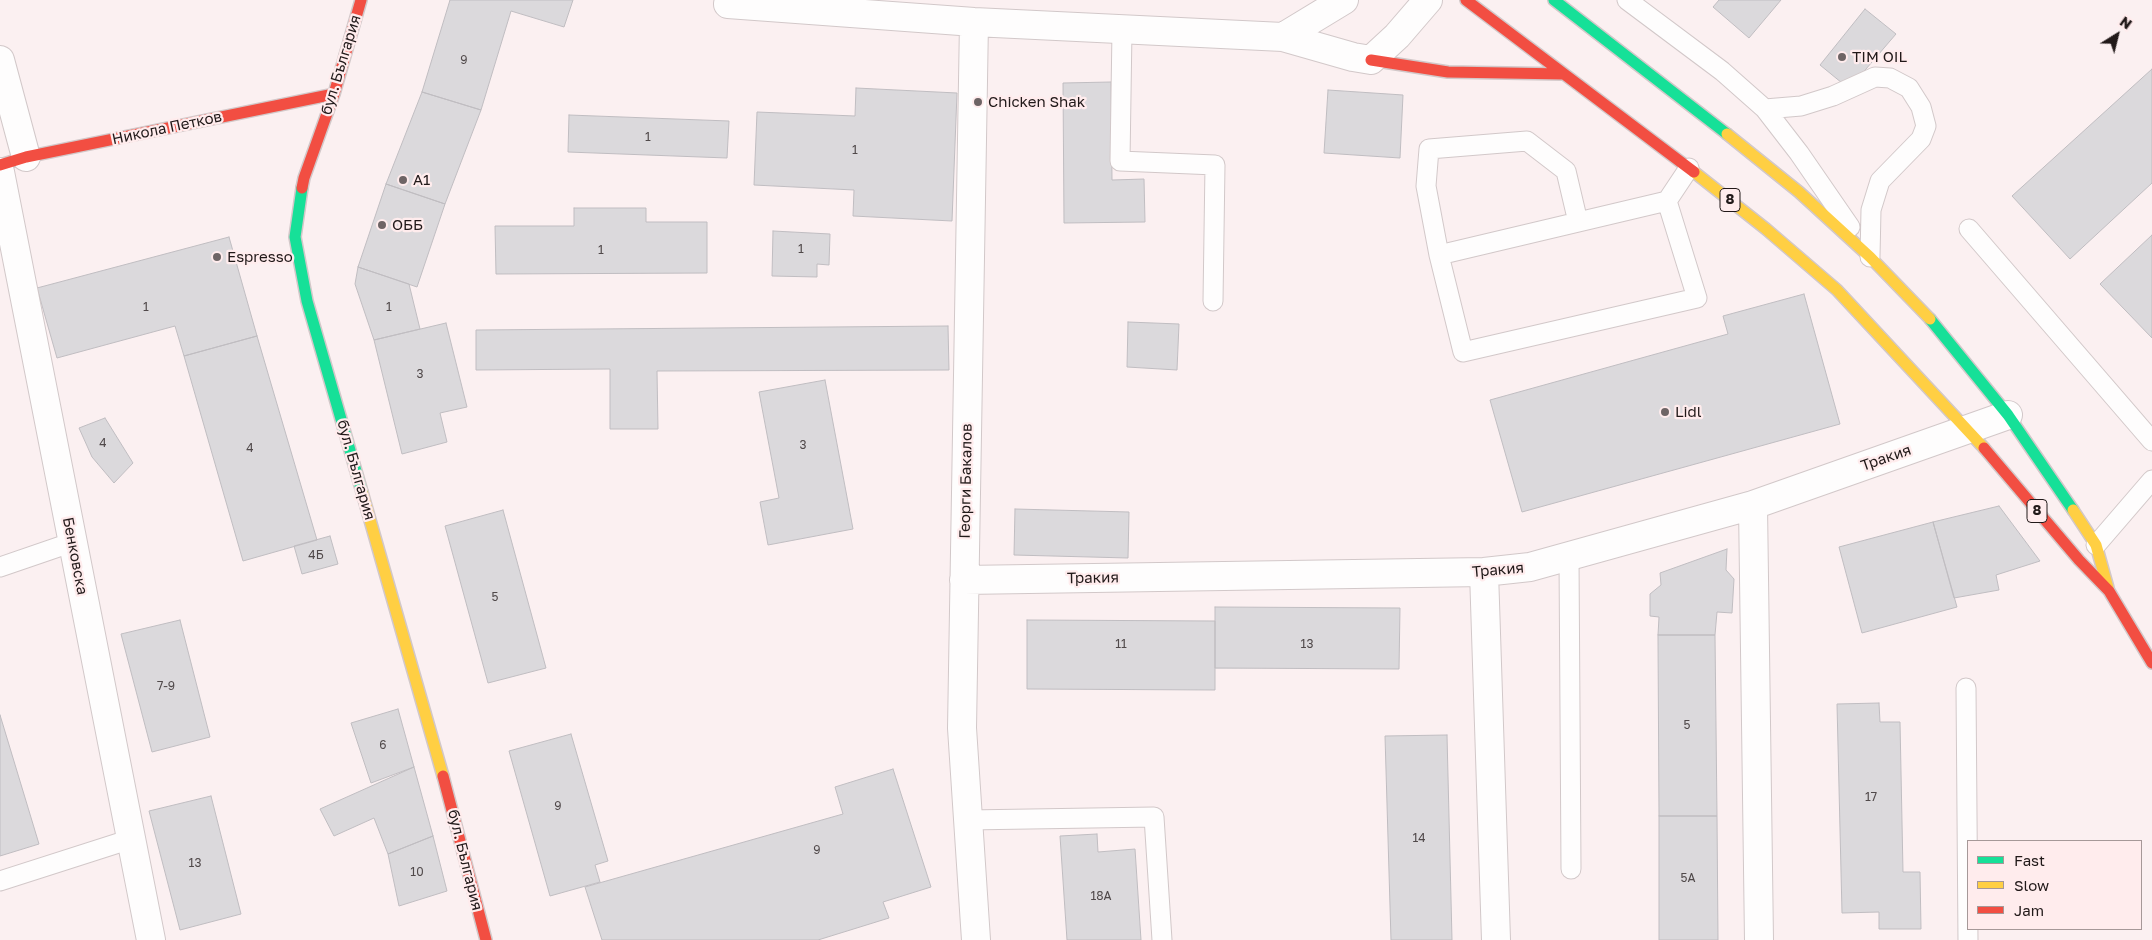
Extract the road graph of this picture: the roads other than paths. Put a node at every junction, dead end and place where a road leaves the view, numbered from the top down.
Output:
1 (361, 0) edge
2 (1344, 0) edge
3 (1428, 0) edge
4 (1466, 0) edge
5 (1554, 0) edge
6 (1626, 0) edge
7 (728, 2) edge
8 (899, 8) edge
9 (974, 22) junction
10 (1122, 30) junction
11 (1283, 37) junction
12 (0, 60) edge
13 (1371, 60) junction
14 (1564, 74) junction
15 (334, 94) junction
16 (1765, 109) junction
17 (26, 157) junction
18 (0, 165) edge
19 (1689, 168) junction
20 (0, 172) edge
21 (1668, 201) junction
22 (1578, 222) junction
23 (1969, 229) dead end
24 (1439, 255) junction
25 (1870, 257) junction
26 (1214, 301) dead end
27 (2008, 415) junction
28 (1968, 430) junction
29 (2152, 441) edge
30 (2152, 480) edge
31 (1753, 505) junction
32 (73, 542) junction
33 (2096, 545) junction
34 (1569, 557) junction
35 (0, 566) edge
36 (1484, 572) junction
37 (964, 580) junction
38 (2109, 591) junction
39 (2152, 663) edge
40 (1966, 688) dead end
41 (968, 820) junction
42 (131, 839) junction
43 (1967, 840) edge
44 (1571, 870) dead end
45 (0, 881) edge
46 (151, 940) edge
47 (486, 940) edge
48 (976, 940) edge
49 (1162, 940) edge
50 (1496, 940) edge
51 (1759, 940) edge

1 - 15 main road, бул. България
2 - 11 street
3 - 13 street
4 - 14 main road, 8
5 - 25 main road, 8
6 - 16 lane
7 - 8 street
8 - 9 street
9 - 10 street
9 - 37 street, Георги Бакалов
10 - 11 street
10 - 26 lane
11 - 13 street
12 - 17 street
13 - 14 main road
14 - 19 main road, 8
15 - 17 main road, Никола Петков
15 - 47 main road, бул. България
16 - 25 lane
16 - 25 lane
17 - 18 main road, Никола Петков
19 - 21 lane
19 - 28 main road, 8
20 - 32 street, Бенковска
21 - 22 lane
21 - 24 lane
22 - 24 lane
22 - 24 lane
23 - 29 lane
25 - 27 main road, 8
27 - 28 street, Тракия
27 - 33 main road, 8
28 - 31 street, Тракия
28 - 38 main road, 8
30 - 33 lane
31 - 34 street, Тракия
31 - 51 street
32 - 35 lane
32 - 42 street, Бенковска
33 - 38 main road, 8
34 - 36 street, Тракия
34 - 44 lane
36 - 37 street, Тракия
36 - 50 street
37 - 41 street, Георги Бакалов
38 - 39 main road, 8
40 - 43 lane
41 - 48 street, Георги Бакалов
41 - 49 lane
42 - 45 lane
42 - 46 street, Бенковска

